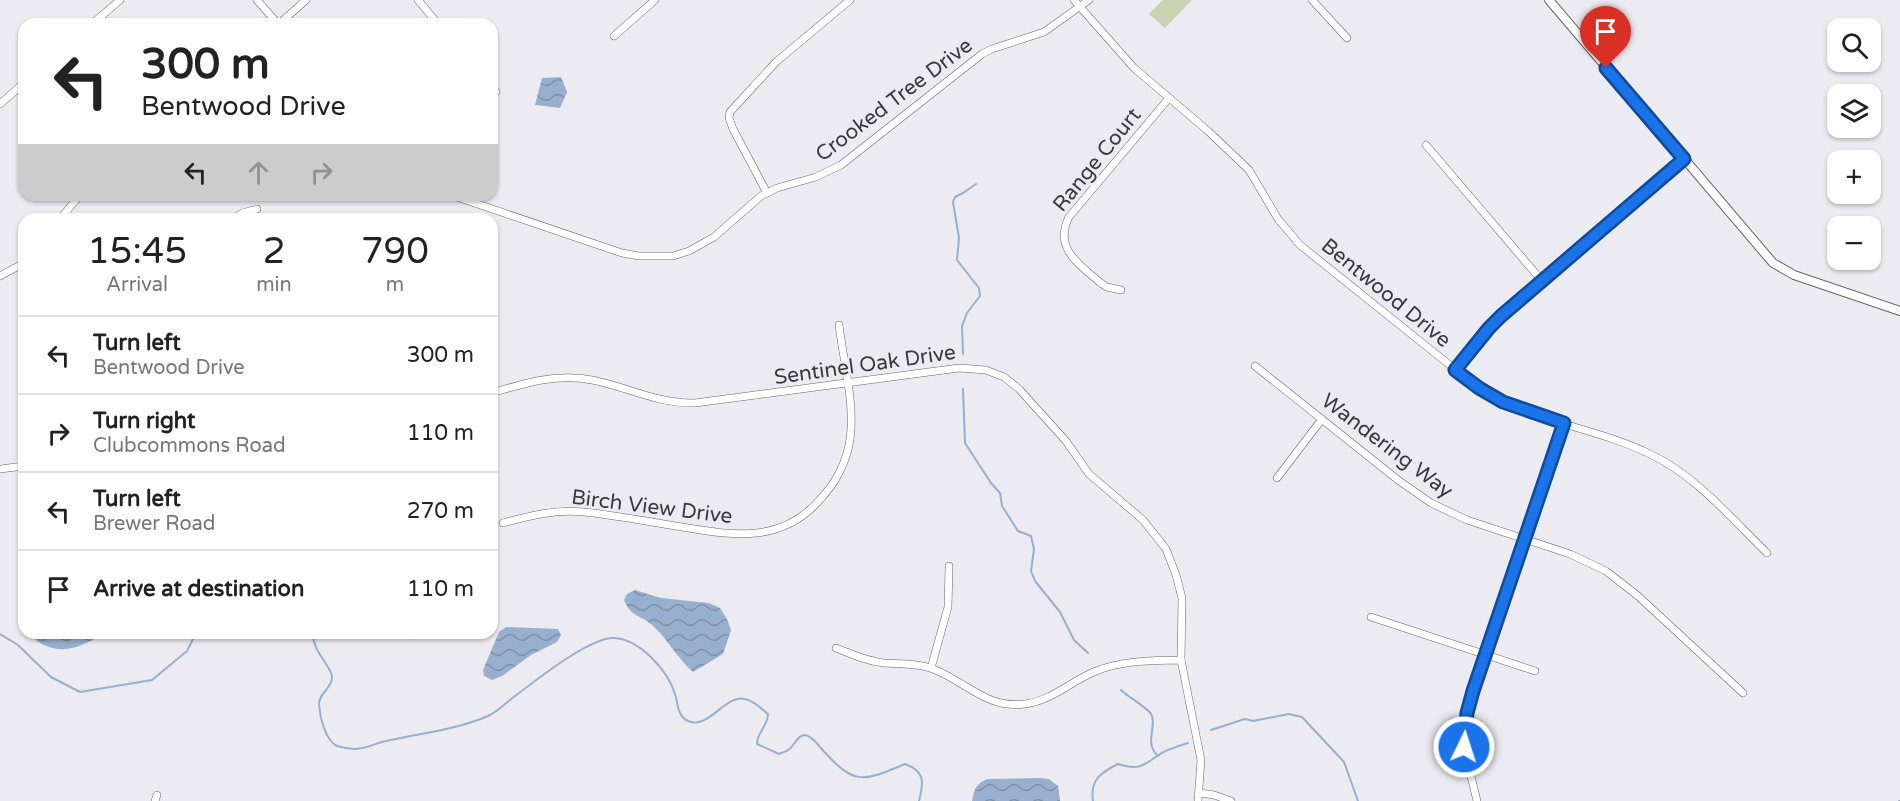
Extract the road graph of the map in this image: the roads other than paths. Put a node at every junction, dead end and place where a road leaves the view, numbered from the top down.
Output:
1 (120, 0) edge
2 (257, 0) edge
3 (306, 0) edge
4 (418, 0) edge
5 (655, 0) edge
6 (850, 0) edge
7 (1074, 0) edge
8 (1089, 0) edge
9 (1312, 0) edge
10 (1549, 0) edge
11 (1080, 7) junction
12 (99, 18) edge
13 (273, 18) edge
14 (285, 18) edge
15 (433, 18) edge
16 (614, 36) dead end
17 (1347, 38) dead end
18 (18, 88) edge
19 (1169, 98) junction
20 (0, 104) edge
21 (1426, 145) dead end
22 (1684, 159) junction
23 (767, 193) junction
24 (75, 201) edge
25 (469, 201) edge
26 (257, 209) dead end
27 (65, 213) edge
28 (242, 213) edge
29 (18, 266) edge
30 (0, 276) edge
31 (1542, 280) junction
32 (1121, 290) dead end
33 (1900, 311) edge
34 (839, 325) dead end
35 (1255, 366) dead end
36 (1455, 370) junction
37 (847, 383) junction
38 (498, 391) edge
39 (1322, 419) junction
40 (1564, 423) junction
41 (18, 467) edge
42 (0, 469) edge
43 (1277, 478) dead end
44 (503, 524) dead end
45 (1525, 538) junction
46 (1767, 553) dead end
47 (949, 566) dead end
48 (1371, 617) dead end
49 (836, 648) dead end
50 (1486, 654) junction
51 (1181, 660) junction
52 (931, 668) junction
53 (1534, 671) dead end
54 (1743, 693) dead end
55 (1200, 793) junction
56 (1198, 801) edge
57 (1231, 801) edge
58 (1477, 801) edge

1 - 12 street
2 - 13 street
3 - 14 street
4 - 15 street
5 - 16 street
6 - 23 street
7 - 11 street, Bentwood Drive
8 - 11 street, Crooked Tree Drive
9 - 17 street
10 - 22 street
11 - 19 street, Bentwood Drive
11 - 23 street, Crooked Tree Drive
18 - 20 street
19 - 32 street, Range Court
19 - 36 street, Bentwood Drive
21 - 31 street
22 - 31 street
22 - 33 street
23 - 25 street, Crooked Tree Drive
24 - 27 street
26 - 28 street
29 - 30 street
31 - 36 street
34 - 37 street, Birch View Drive
35 - 39 street, Wandering Way
36 - 40 street, Bentwood Drive
37 - 38 street, Sentinel Oak Drive
37 - 44 street, Birch View Drive
37 - 51 street, Sentinel Oak Drive
39 - 43 street
39 - 45 street, Wandering Way
40 - 45 street
40 - 46 street, Bentwood Drive
41 - 42 street
45 - 50 street
45 - 54 street, Wandering Way
47 - 52 street
48 - 50 street
49 - 52 street
50 - 53 street
50 - 58 street
51 - 52 street
51 - 55 street, Sentinel Oak Drive
55 - 56 street, Sentinel Oak Drive
55 - 57 street

